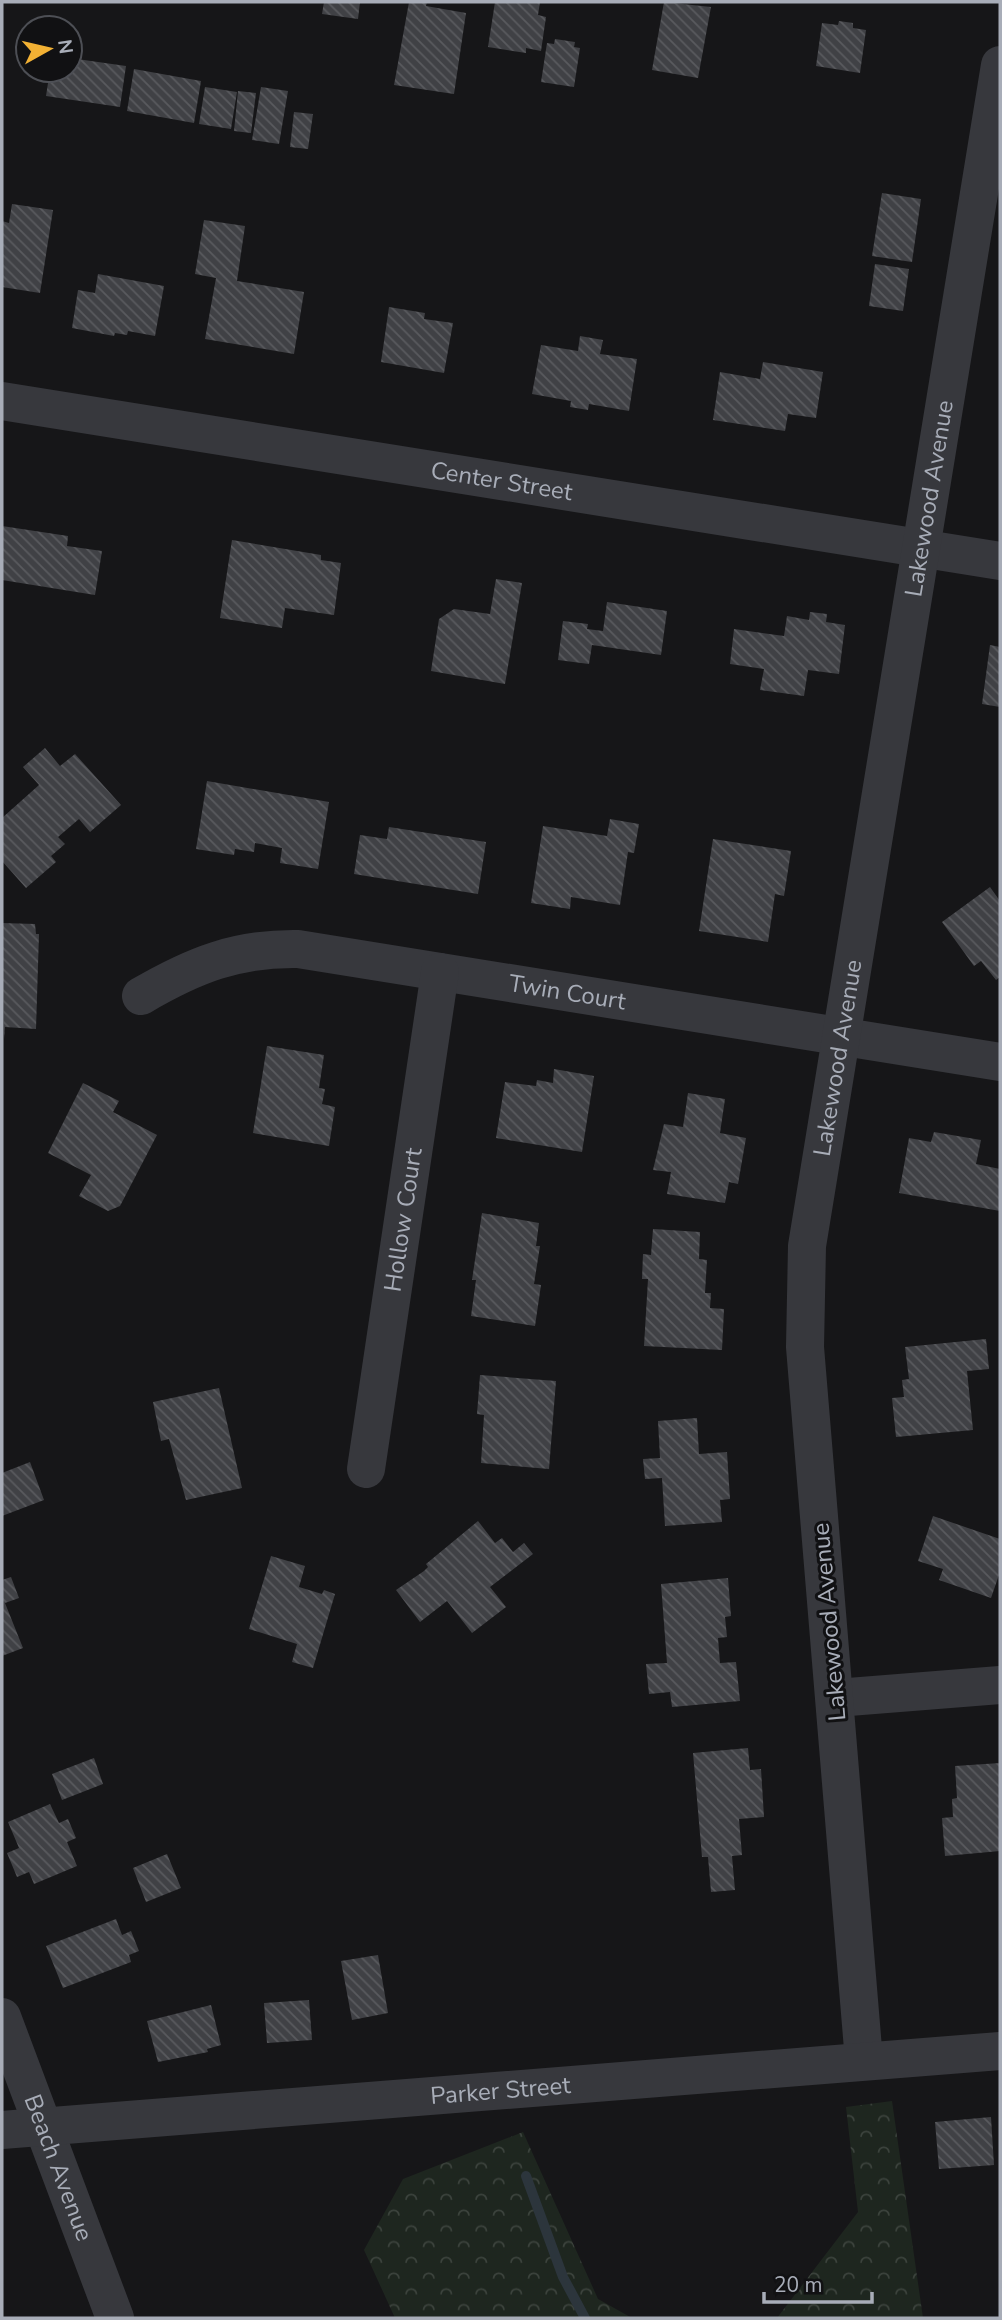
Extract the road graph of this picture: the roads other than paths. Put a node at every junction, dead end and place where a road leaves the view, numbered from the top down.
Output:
1 (1000, 65) edge
2 (2, 401) edge
3 (920, 549) junction
4 (1000, 561) edge
5 (440, 972) junction
6 (141, 996) dead end
7 (841, 1037) junction
8 (1000, 1062) edge
9 (366, 1469) dead end
10 (1000, 1685) edge
11 (836, 1698) junction
12 (2, 2017) edge
13 (1000, 2051) edge
14 (864, 2061) junction
15 (44, 2127) junction
16 (2, 2130) edge
17 (115, 2318) edge

1 - 3 street, Lakewood Avenue
2 - 3 street, Center Street
3 - 4 street, Center Street
3 - 7 street, Lakewood Avenue
5 - 6 street, Twin Court
5 - 7 street, Twin Court
5 - 9 street, Hollow Court
7 - 8 street, Twin Court
7 - 11 street, Lakewood Avenue
10 - 11 street
11 - 14 street, Lakewood Avenue
12 - 15 street, Beach Avenue
13 - 14 street, Parker Street
14 - 15 street, Parker Street
15 - 16 street, Parker Street
15 - 17 street, Beach Avenue

